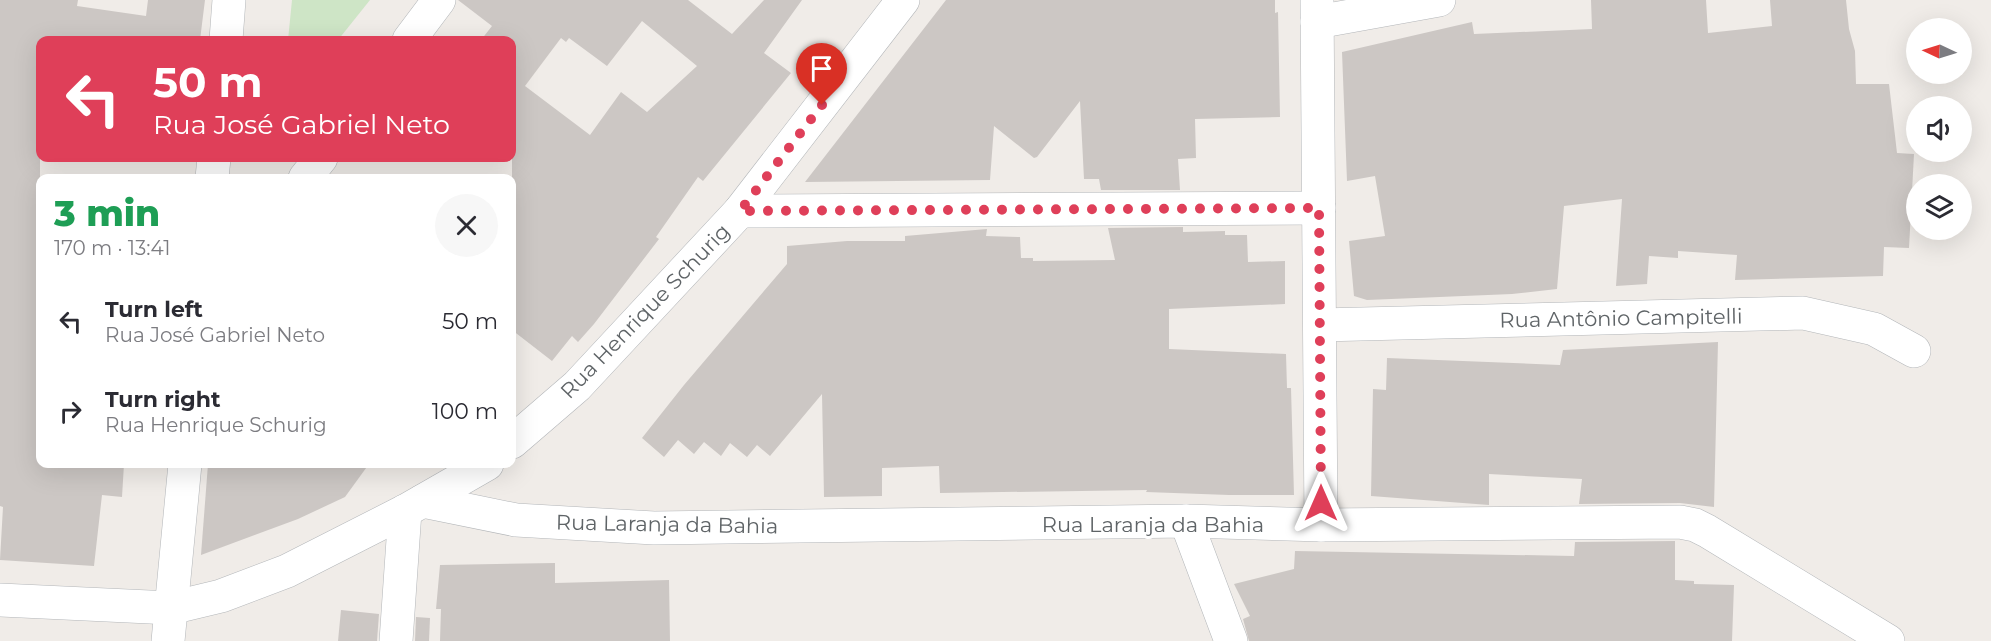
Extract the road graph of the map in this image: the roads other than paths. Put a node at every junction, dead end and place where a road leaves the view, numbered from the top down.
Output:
1 (229, 0) edge
2 (440, 0) edge
3 (903, 0) edge
4 (1439, 0) edge
5 (1317, 11) edge
6 (225, 36) edge
7 (412, 36) edge
8 (318, 162) edge
9 (308, 174) edge
10 (1319, 208) junction
11 (740, 211) junction
12 (1320, 325) junction
13 (1914, 351) dead end
14 (516, 439) edge
15 (185, 468) edge
16 (480, 468) edge
17 (414, 506) junction
18 (1186, 522) junction
19 (1321, 525) junction
20 (0, 600) edge
21 (171, 608) junction
22 (168, 641) edge
23 (396, 641) edge
24 (1231, 641) edge
25 (1888, 641) edge

1 - 6 street
2 - 7 street
3 - 11 street, Rua Henrique Schurig
4 - 5 street
5 - 10 street
8 - 9 street
10 - 11 street
10 - 12 street
11 - 14 street, Rua Henrique Schurig
12 - 13 street, Rua Antônio Campitelli
12 - 19 street
15 - 21 street
16 - 17 street
17 - 18 street, Rua Laranja da Bahia
17 - 21 street
17 - 23 street
18 - 19 street, Rua Laranja da Bahia
18 - 24 street
19 - 25 street, Rua Laranja da Bahia
20 - 21 street
21 - 22 street

